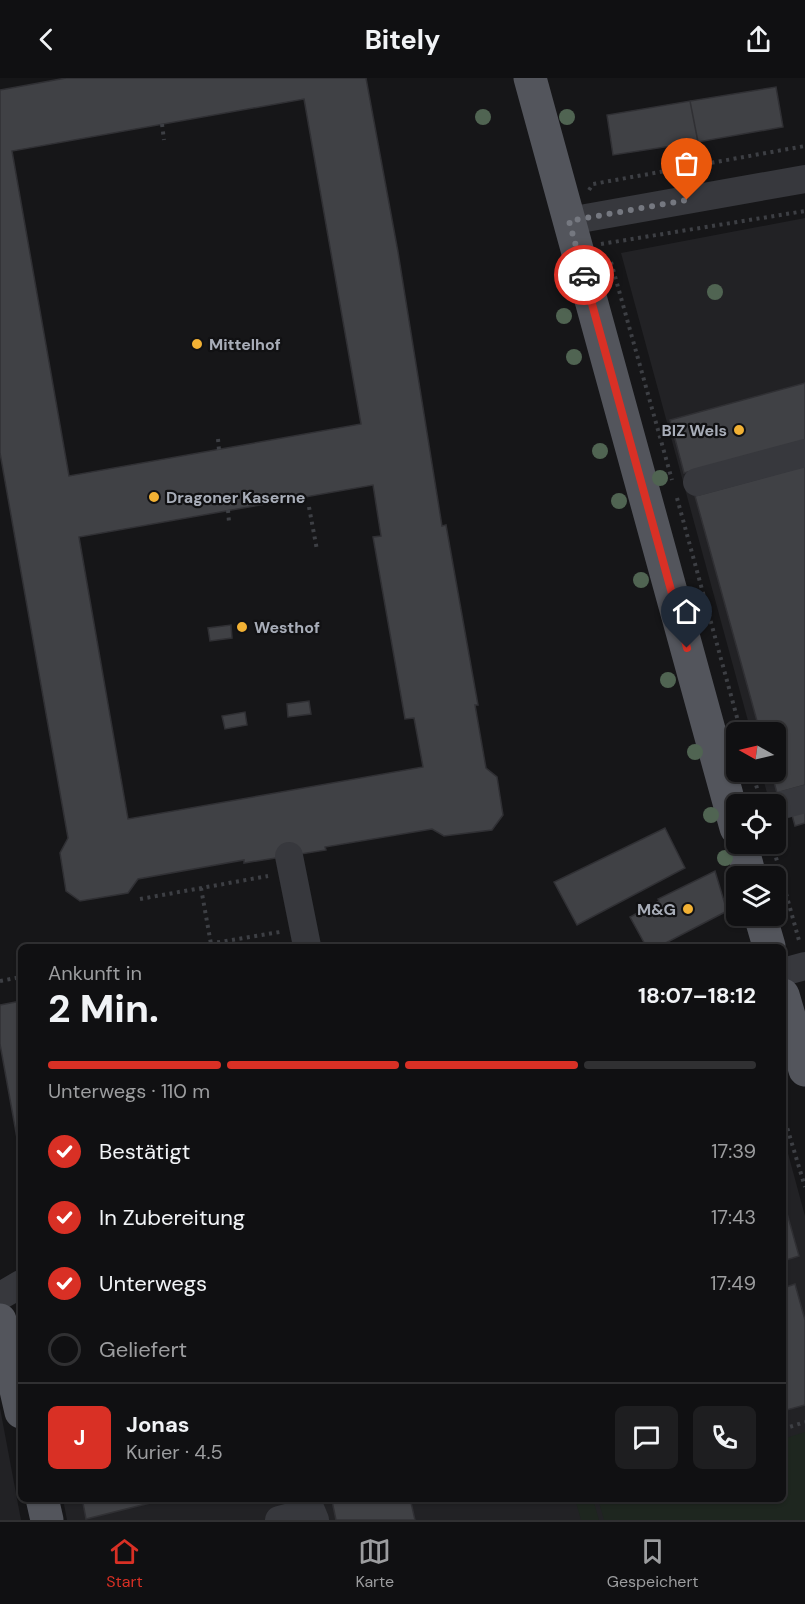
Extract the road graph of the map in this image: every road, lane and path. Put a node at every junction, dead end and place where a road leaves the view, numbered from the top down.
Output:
1 (530, 78) edge
2 (162, 124) dead end
3 (164, 140) dead end
4 (805, 146) edge
5 (805, 179) edge
6 (805, 212) edge
7 (569, 221) junction
8 (599, 245) dead end
9 (218, 440) dead end
10 (219, 450) dead end
11 (805, 453) edge
12 (697, 482) dead end
13 (309, 507) dead end
14 (228, 510) dead end
15 (229, 522) dead end
16 (317, 550) dead end
17 (763, 782) edge
18 (727, 794) edge
19 (774, 794) edge
20 (775, 854) edge
21 (291, 864) joint
22 (201, 888) junction
23 (140, 899) dead end
24 (763, 926) edge
25 (306, 937) edge
26 (211, 944) joint
27 (768, 944) edge
28 (804, 959) edge
29 (786, 970) edge
30 (18, 978) edge
31 (0, 981) edge
32 (786, 1005) edge
33 (805, 1070) edge
34 (786, 1124) edge
35 (805, 1187) edge
36 (18, 1286) edge
37 (0, 1296) edge
38 (0, 1320) edge
39 (18, 1399) edge
40 (805, 1422) edge
41 (786, 1428) edge
42 (43, 1502) edge
43 (47, 1520) edge
44 (279, 1520) edge
45 (315, 1520) edge

1 - 7 main road
2 - 3 path
4 - 7 path
5 - 7 street
6 - 8 path
7 - 18 main road
9 - 10 path
11 - 12 street
13 - 16 path
14 - 15 path
17 - 19 path
20 - 28 path
21 - 22 path
21 - 25 street
22 - 23 path
22 - 26 path
24 - 27 main road
25 - 26 path
28 - 29 street
30 - 31 path
32 - 33 main road
34 - 35 path
36 - 37 street
38 - 39 main road
40 - 41 path
42 - 43 main road
44 - 45 street

